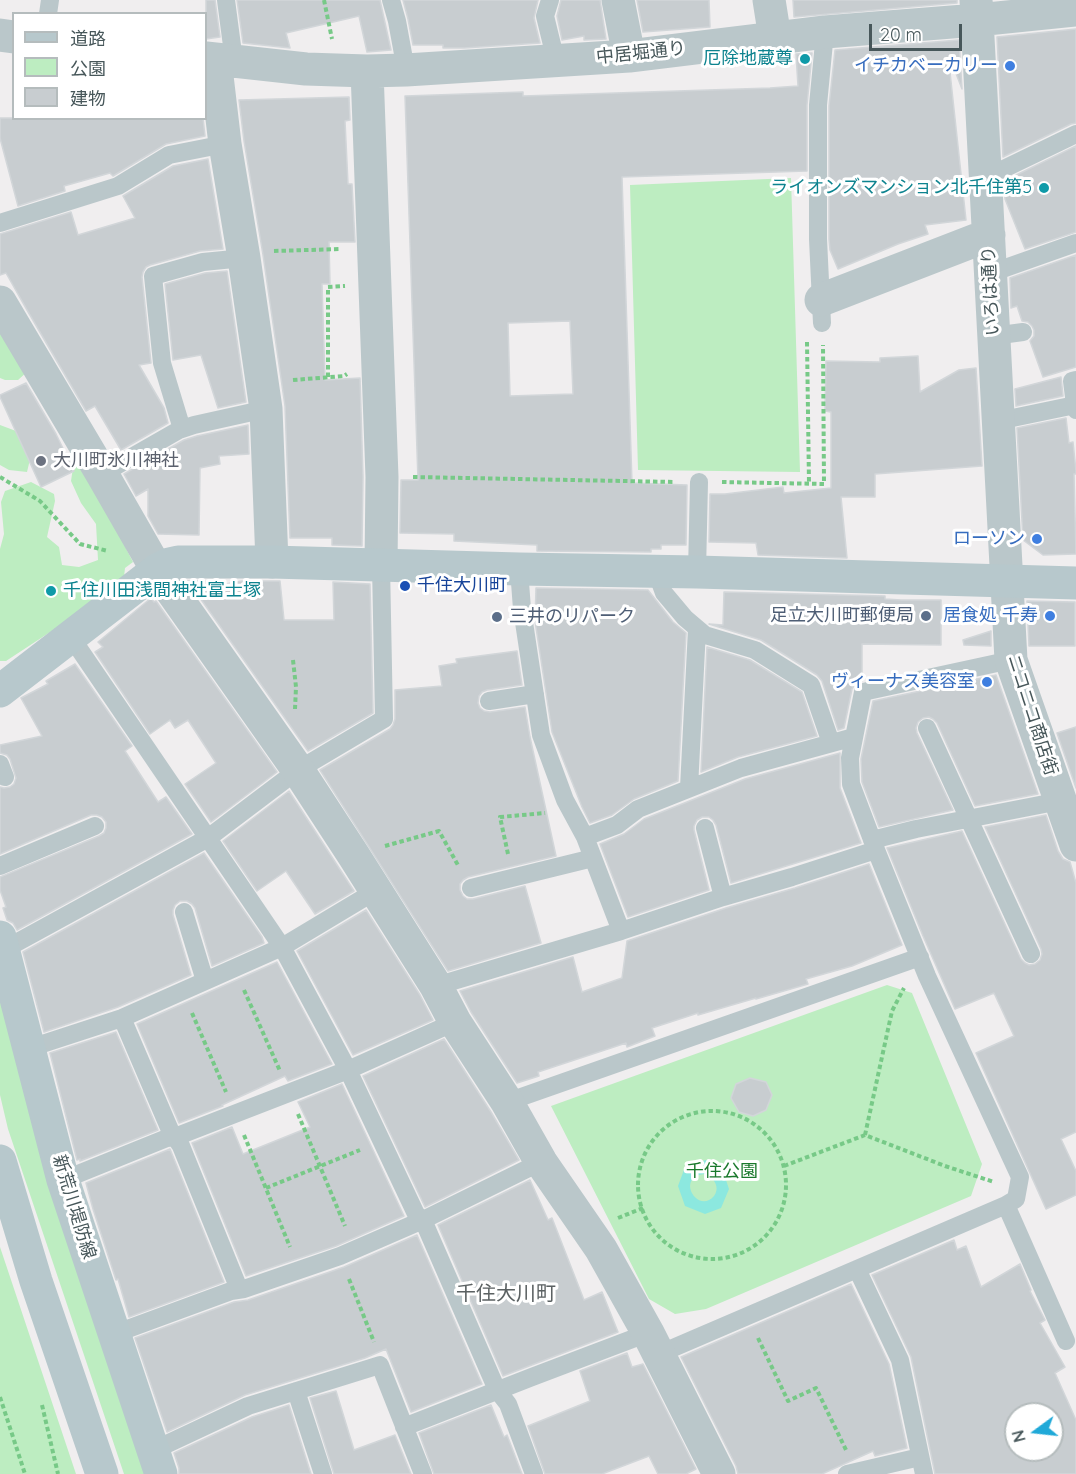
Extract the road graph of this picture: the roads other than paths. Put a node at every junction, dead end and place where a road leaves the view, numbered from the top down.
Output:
1 (226, 0) edge
2 (391, 0) edge
3 (550, 0) edge
4 (618, 0) edge
5 (769, 0) edge
6 (977, 10) edge
7 (1076, 10) edge
8 (825, 32) junction
9 (775, 38) junction
10 (629, 56) junction
11 (218, 60) edge
12 (556, 61) junction
13 (406, 70) junction
14 (367, 71) junction
15 (1076, 134) edge
16 (225, 144) junction
17 (987, 177) junction
18 (0, 223) edge
19 (989, 235) junction
20 (1076, 243) edge
21 (244, 255) junction
22 (991, 273) junction
23 (0, 302) edge
24 (821, 311) joint
25 (1076, 380) edge
26 (264, 396) junction
27 (1076, 408) edge
28 (998, 421) junction
29 (182, 429) junction
30 (102, 474) junction
31 (699, 482) road end
32 (272, 562) junction
33 (153, 563) junction
34 (381, 565) junction
35 (519, 569) junction
36 (656, 571) junction
37 (697, 572) junction
38 (1006, 581) junction
39 (1076, 583) edge
40 (697, 629) junction
41 (71, 637) junction
42 (1011, 660) junction
43 (0, 691) edge
44 (535, 694) junction
45 (489, 701) dead end
46 (927, 728) dead end
47 (854, 737) junction
48 (831, 743) junction
49 (298, 770) junction
50 (689, 788) junction
51 (1060, 801) junction
52 (968, 819) junction
53 (95, 826) dead end
54 (705, 828) dead end
55 (585, 837) junction
56 (208, 838) junction
57 (874, 845) junction
58 (1076, 845) edge
59 (593, 858) junction
60 (0, 866) edge
61 (471, 888) road end
62 (377, 890) junction
63 (723, 897) junction
64 (184, 912) dead end
65 (621, 931) junction
66 (2, 943) edge
67 (282, 947) junction
68 (1031, 954) dead end
69 (920, 957) junction
70 (205, 981) junction
71 (436, 986) junction
72 (122, 1018) junction
73 (455, 1022) junction
74 (30, 1048) junction
75 (348, 1070) junction
76 (507, 1102) junction
77 (175, 1137) junction
78 (0, 1161) edge
79 (541, 1162) junction
80 (63, 1180) junction
81 (1006, 1204) junction
82 (423, 1220) junction
83 (857, 1269) junction
84 (239, 1289) junction
85 (114, 1334) junction
86 (1066, 1341) dead end
87 (654, 1343) junction
88 (497, 1390) junction
89 (296, 1391) junction
90 (404, 1427) junction
91 (157, 1462) edge
92 (922, 1465) edge
93 (852, 1473) edge
94 (102, 1474) edge
95 (323, 1474) edge
96 (423, 1474) edge
97 (534, 1474) edge
98 (719, 1474) edge

1 - 11 lane
2 - 13 lane
3 - 12 lane
4 - 10 street
5 - 9 street
6 - 7 street, 中居堀通り
6 - 8 street, 中居堀通り
6 - 17 street, いろは通り
8 - 9 street, 中居堀通り
8 - 24 lane
9 - 10 street, 中居堀通り
10 - 12 street, 中居堀通り
11 - 14 street, 中居堀通り
11 - 16 street
12 - 13 street, 中居堀通り
13 - 14 street, 中居堀通り
14 - 34 street
15 - 17 lane
16 - 18 lane
16 - 21 street
17 - 19 street, いろは通り
19 - 22 street, いろは通り
19 - 24 street
20 - 22 lane
21 - 26 street
21 - 29 lane
22 - 28 street, いろは通り
23 - 30 street
25 - 27 lane
26 - 29 lane
26 - 32 street
27 - 28 lane
28 - 38 street, いろは通り
29 - 30 lane
30 - 33 street
31 - 37 lane
32 - 33 street
32 - 34 street
33 - 41 street
33 - 49 street
34 - 35 street
34 - 49 lane
35 - 36 street
35 - 44 lane
36 - 37 street
36 - 40 lane
37 - 38 street
38 - 39 street
38 - 42 street, ニコニコ商店街
40 - 48 lane
40 - 50 lane
41 - 43 street
41 - 56 lane
42 - 47 lane
42 - 51 street, ニコニコ商店街
44 - 45 lane
44 - 55 lane
46 - 52 lane
47 - 48 lane
47 - 57 lane
48 - 50 lane
49 - 56 lane
49 - 62 street
50 - 55 lane
51 - 52 lane
51 - 58 street, ニコニコ商店街
52 - 57 lane
52 - 68 lane
53 - 60 lane
54 - 63 lane
55 - 59 lane
56 - 66 lane
56 - 67 lane
57 - 63 lane
57 - 69 lane
59 - 61 lane
59 - 65 lane
62 - 67 lane
62 - 71 street
63 - 65 lane
64 - 70 lane
65 - 71 lane
66 - 74 street, 新荒川堤防線
67 - 70 lane
67 - 75 lane
69 - 76 lane
69 - 81 lane
70 - 72 lane
71 - 73 street
72 - 74 lane
72 - 77 lane
73 - 75 lane
73 - 76 street
74 - 80 street, 新荒川堤防線
75 - 77 lane
75 - 82 lane
76 - 79 street
77 - 80 lane
77 - 84 lane
78 - 94 street
79 - 82 lane
79 - 87 street
80 - 85 street, 新荒川堤防線
81 - 83 lane
81 - 86 lane
82 - 84 lane
82 - 88 lane
83 - 87 lane
83 - 92 lane
84 - 85 lane
85 - 91 street, 新荒川堤防線
87 - 88 lane
87 - 98 street
88 - 90 lane
88 - 97 lane
89 - 90 lane
89 - 91 lane
89 - 95 lane
90 - 96 lane
92 - 93 lane

